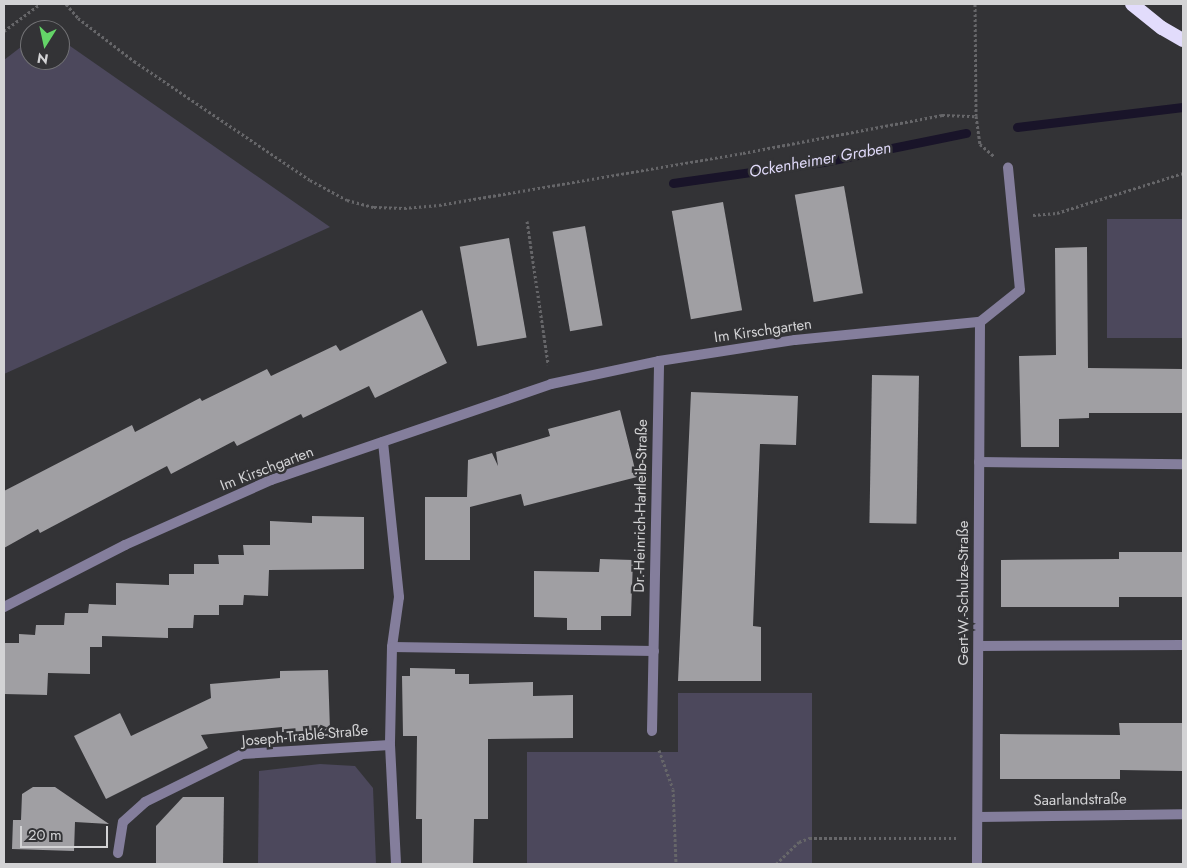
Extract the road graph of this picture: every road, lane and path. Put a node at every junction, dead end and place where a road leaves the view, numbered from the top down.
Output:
1 (40, 4) edge
2 (66, 4) edge
3 (975, 4) edge
4 (1132, 4) edge
5 (4, 31) edge
6 (1183, 40) edge
7 (976, 116) junction
8 (1008, 168) joint
9 (1183, 173) edge
10 (1013, 217) junction
11 (527, 221) dead end
12 (980, 322) junction
13 (659, 361) junction
14 (551, 384) junction
15 (384, 442) junction
16 (980, 462) junction
17 (1183, 464) edge
18 (4, 607) edge
19 (1183, 645) edge
20 (980, 646) junction
21 (392, 647) junction
22 (654, 651) junction
23 (652, 731) joint
24 (390, 745) junction
25 (1183, 814) edge
26 (978, 817) junction
27 (977, 838) junction
28 (118, 854) dead end
29 (396, 864) edge
30 (676, 864) edge
31 (776, 864) edge
32 (977, 864) edge

1 - 5 path
2 - 7 path
3 - 7 path
4 - 6 highway
7 - 8 path
8 - 10 street
9 - 10 path
10 - 12 street
11 - 14 path
12 - 13 street, Im Kirschgarten
12 - 16 street, Gert-W.-Schulze-Straße
13 - 14 street, Im Kirschgarten
13 - 22 street, Dr.-Heinrich-Hartleib-Straße
14 - 15 street, Im Kirschgarten
15 - 18 street, Im Kirschgarten
15 - 21 street, Joseph-Trablé-Straße
16 - 17 street
16 - 20 street, Gert-W.-Schulze-Straße
19 - 20 street
20 - 26 street, Gert-W.-Schulze-Straße
21 - 22 street
21 - 24 street, Joseph-Trablé-Straße
22 - 23 street, Dr.-Heinrich-Hartleib-Straße
23 - 30 path
24 - 28 street, Joseph-Trablé-Straße
24 - 29 street, Joseph-Trablé-Straße
25 - 26 street, Saarlandstraße
26 - 27 street, Gert-W.-Schulze-Straße
27 - 31 path
27 - 32 street, Gert-W.-Schulze-Straße

